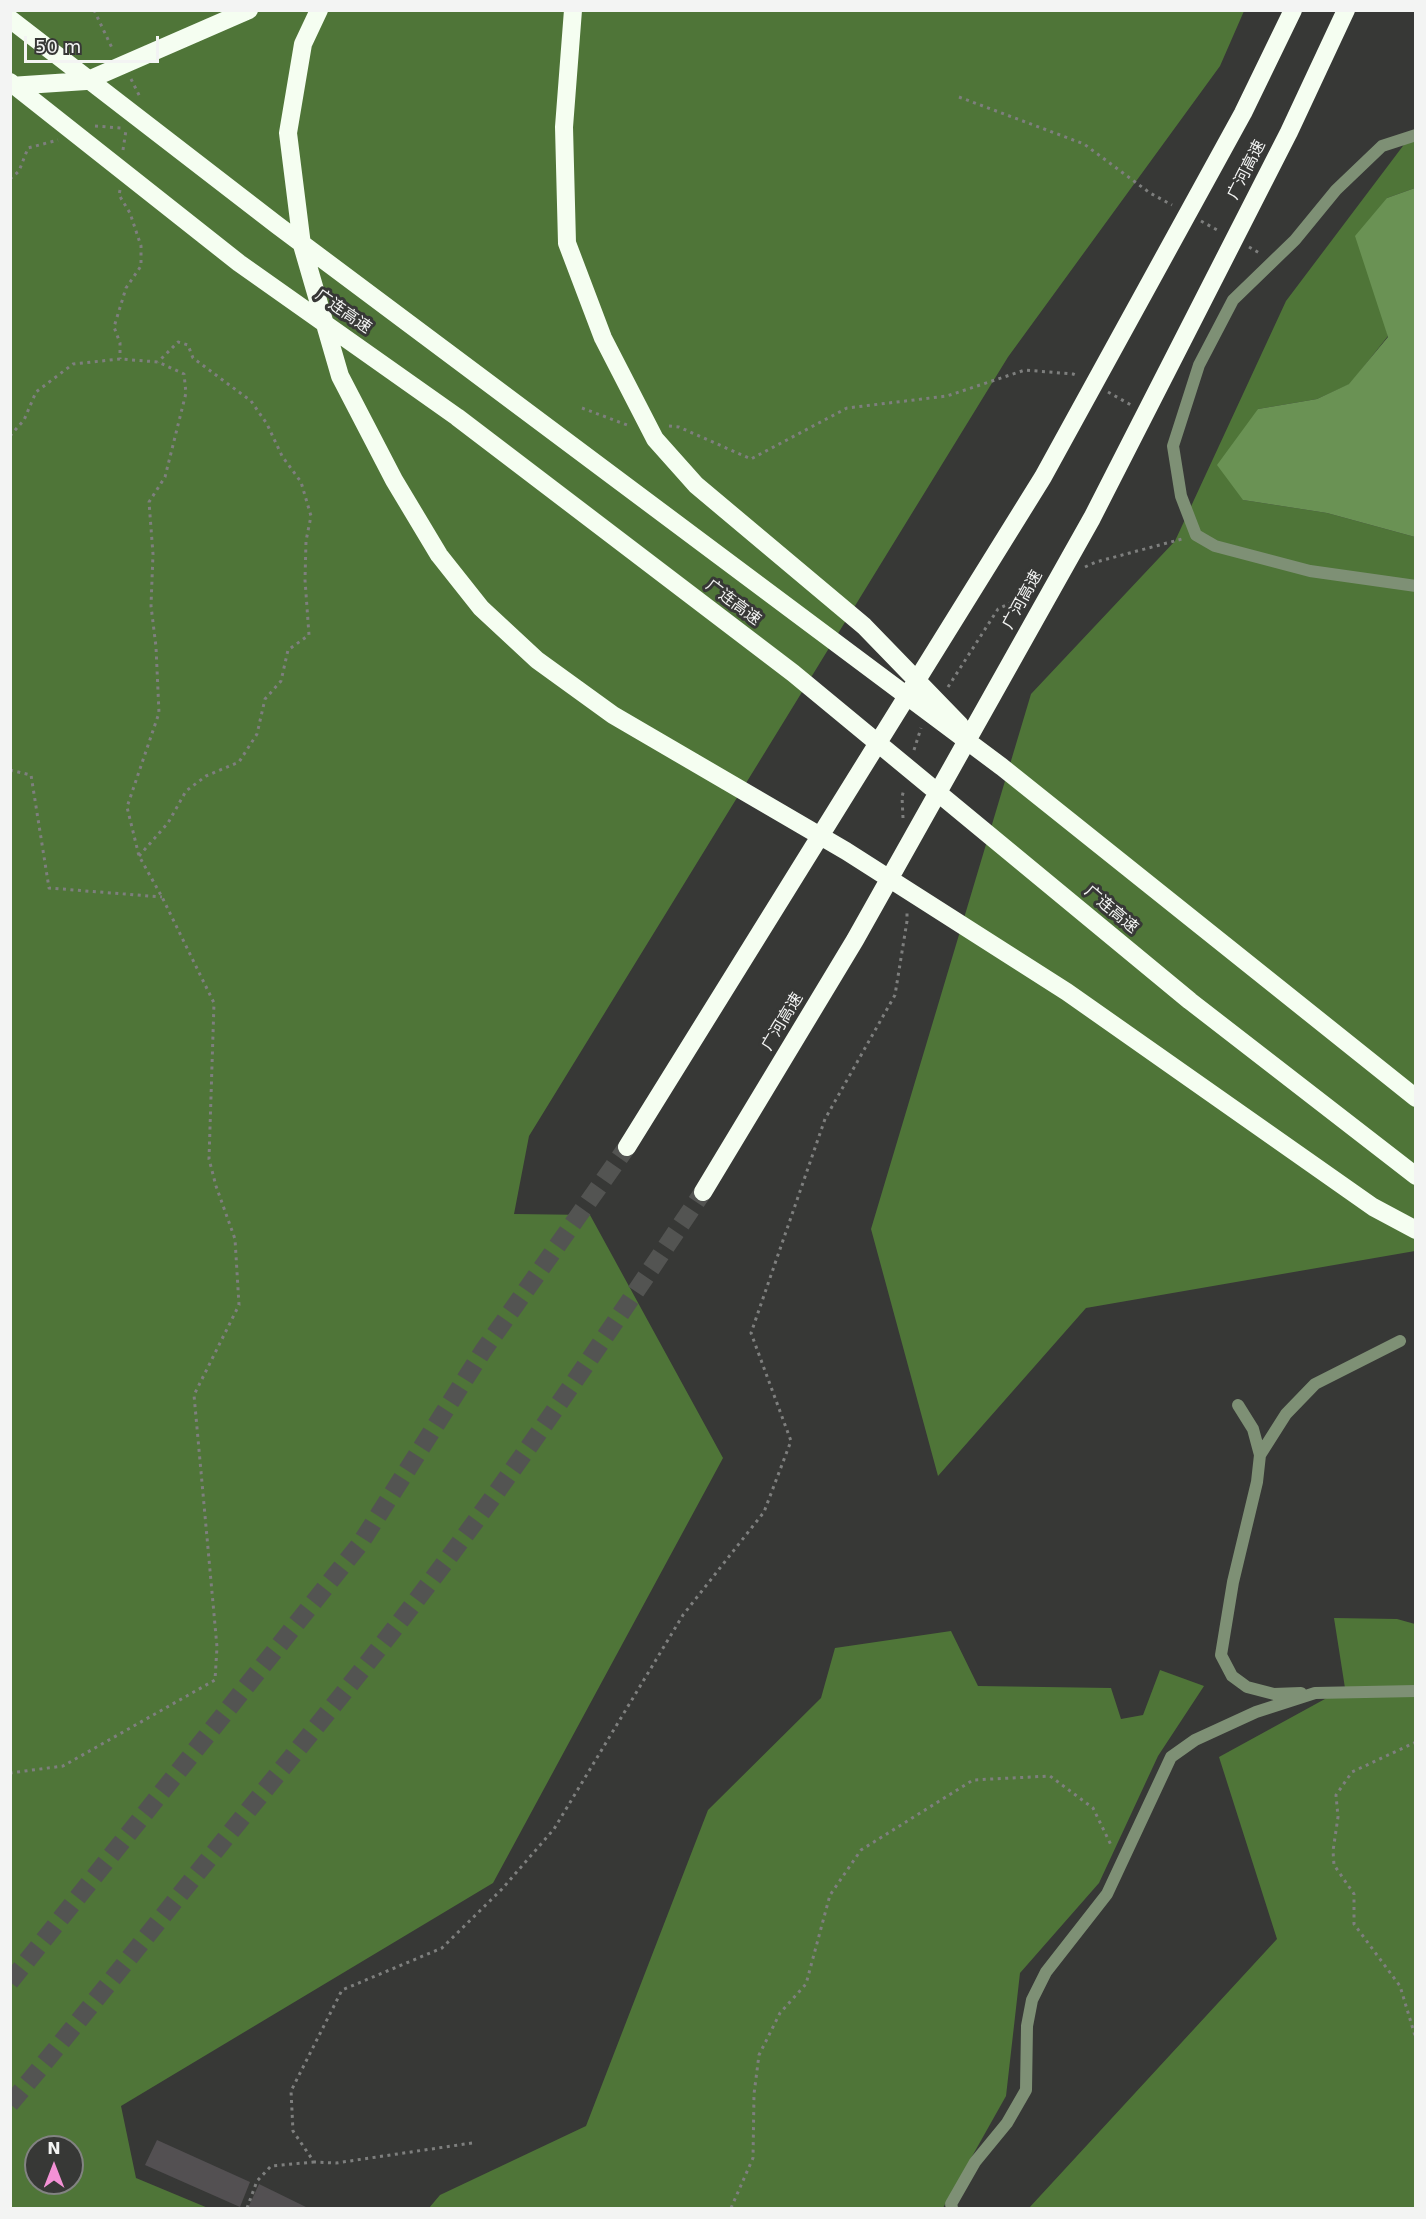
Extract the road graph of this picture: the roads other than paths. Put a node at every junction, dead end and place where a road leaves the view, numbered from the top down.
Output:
1 (249, 10) edge
2 (319, 10) edge
3 (573, 10) edge
4 (1293, 10) edge
5 (1346, 10) edge
6 (10, 19) edge
7 (10, 84) edge
8 (1416, 135) edge
9 (1416, 586) edge
10 (1002, 767) junction
11 (1416, 1098) edge
12 (627, 1147) tunnel mouth
13 (1416, 1176) edge
14 (703, 1192) tunnel mouth
15 (1416, 1230) edge
16 (1400, 1341) dead end
17 (1238, 1405) dead end
18 (1260, 1455) junction
19 (1416, 1691) edge
20 (1314, 1693) junction
21 (952, 2208) edge

1 - 7 highway
2 - 15 highway
3 - 10 highway
4 - 12 highway, 广河高速
5 - 14 highway, 广河高速
6 - 10 highway, 广连高速
7 - 13 highway, 广连高速
8 - 9 street
10 - 11 highway, 广连高速
16 - 18 street
17 - 18 street
18 - 20 street
19 - 20 street
20 - 21 street

